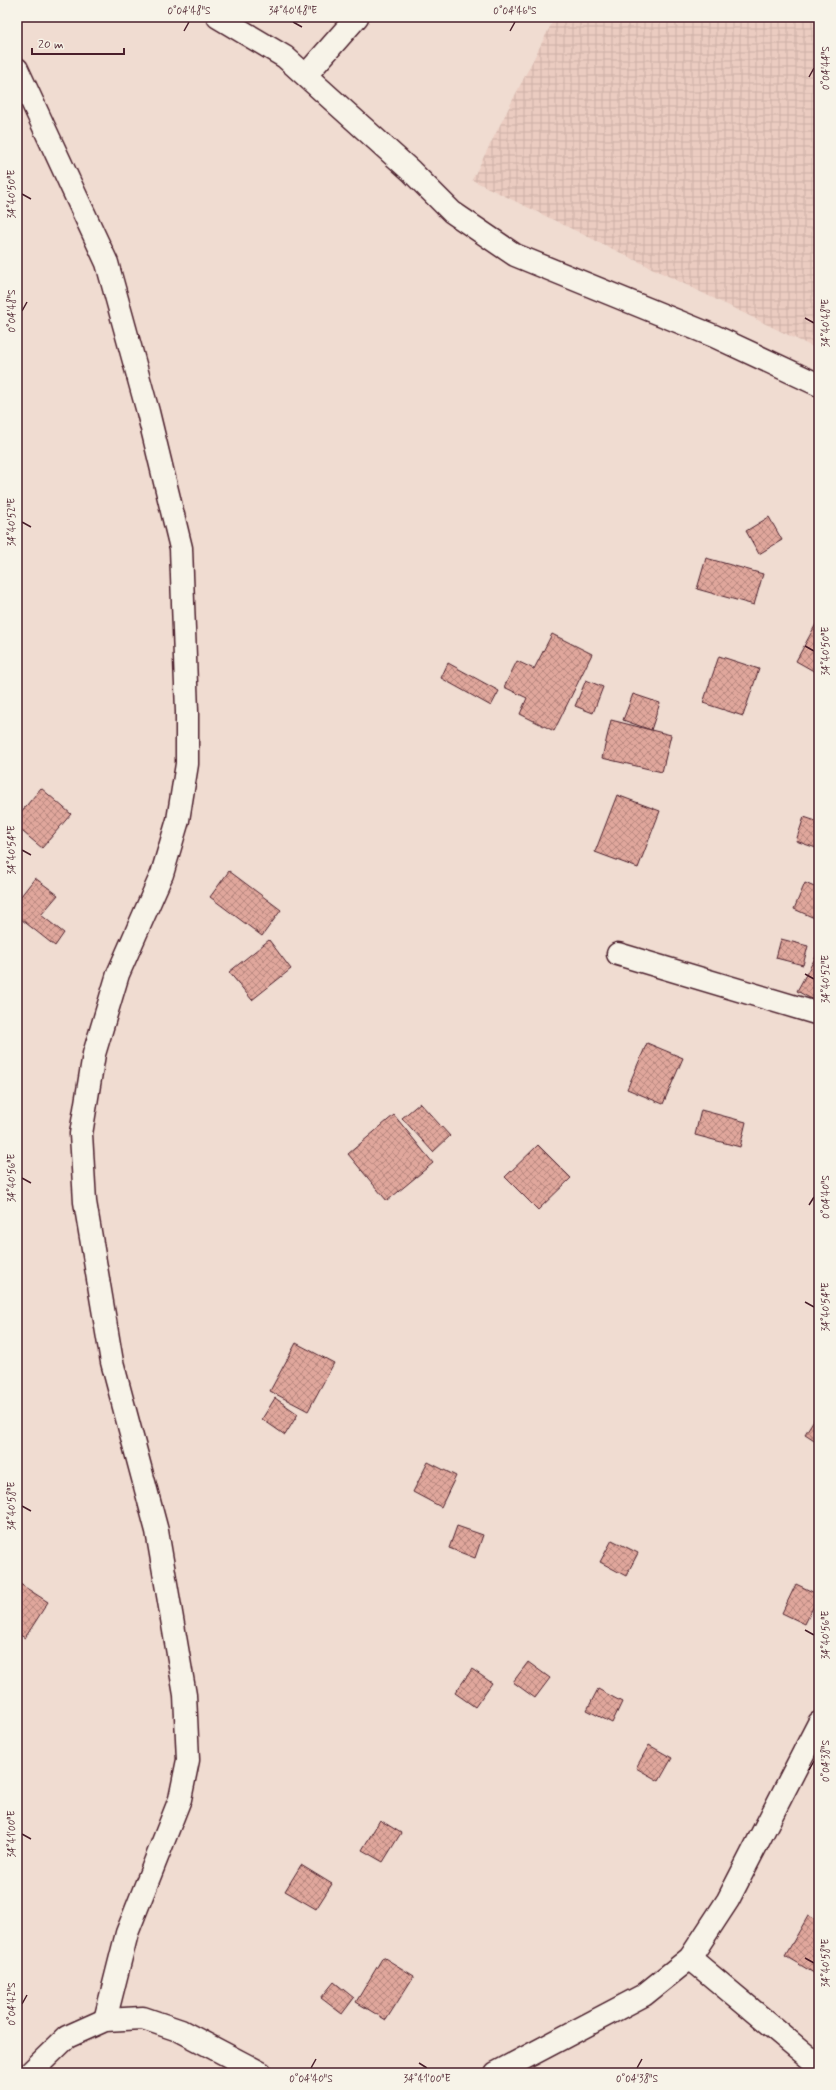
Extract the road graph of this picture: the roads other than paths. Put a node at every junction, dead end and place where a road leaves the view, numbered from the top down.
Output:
1 (218, 17) edge
2 (357, 17) edge
3 (17, 68) edge
4 (306, 76) junction
5 (819, 385) edge
6 (618, 954) dead end
7 (819, 1014) edge
8 (819, 1723) edge
9 (690, 1958) junction
10 (105, 2020) junction
11 (819, 2066) edge
12 (30, 2073) edge
13 (261, 2073) edge
14 (496, 2073) edge

1 - 4 street
2 - 4 street
3 - 10 street
4 - 5 street
6 - 7 street
8 - 9 street
9 - 11 street
9 - 14 street
10 - 12 street
10 - 13 street

